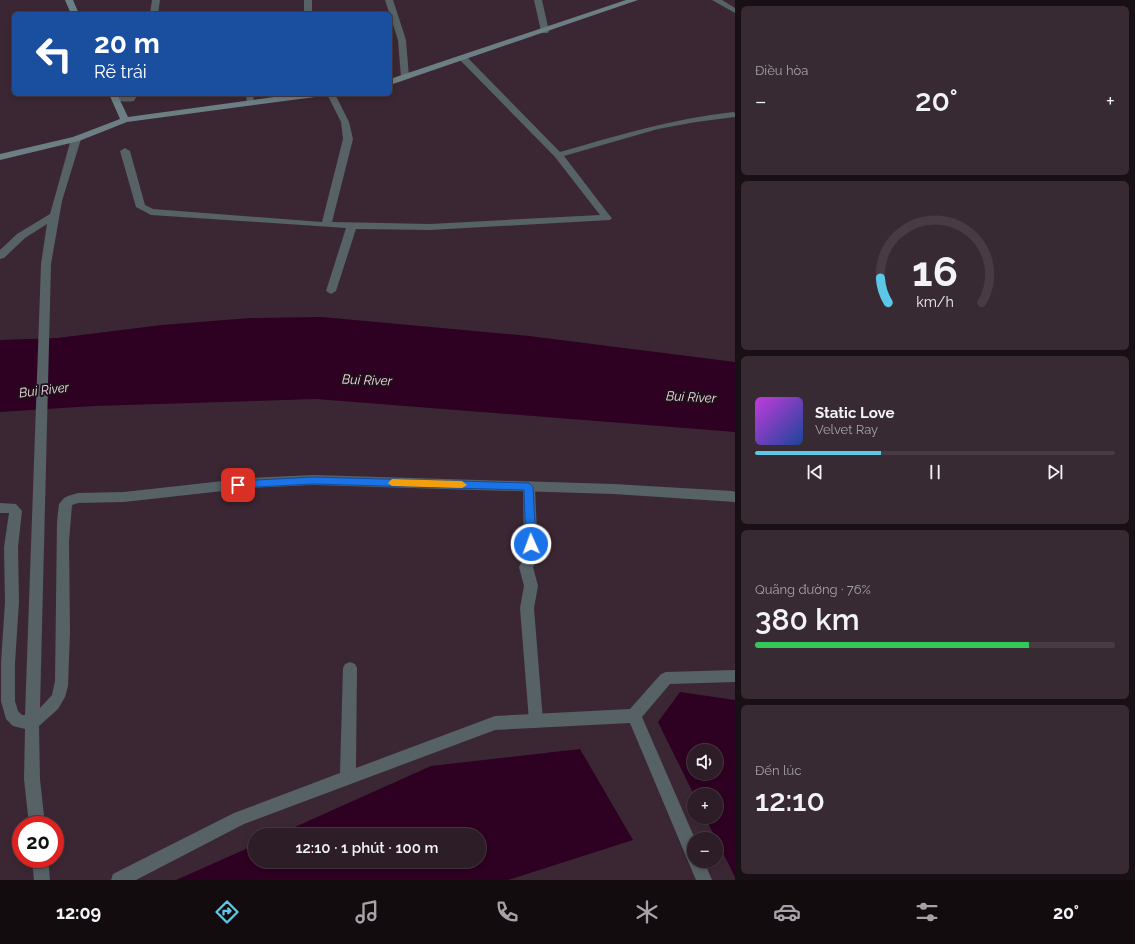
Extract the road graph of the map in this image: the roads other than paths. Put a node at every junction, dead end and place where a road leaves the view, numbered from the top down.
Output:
1 (69, 0) edge
2 (156, 0) edge
3 (308, 0) edge
4 (389, 0) edge
5 (538, 0) edge
6 (634, 0) edge
7 (716, 0) edge
8 (735, 11) edge
9 (75, 12) edge
10 (154, 12) edge
11 (308, 12) edge
12 (545, 31) junction
13 (463, 58) junction
14 (405, 77) junction
15 (392, 81) edge
16 (114, 96) edge
17 (133, 96) edge
18 (282, 96) edge
19 (332, 96) edge
20 (250, 98) edge
21 (733, 115) dead end
22 (125, 120) junction
23 (76, 139) junction
24 (125, 152) dead end
25 (558, 155) junction
26 (0, 157) edge
27 (54, 216) junction
28 (326, 224) junction
29 (352, 225) junction
30 (0, 256) edge
31 (331, 291) dead end
32 (529, 487) junction
33 (735, 498) edge
34 (0, 508) edge
35 (350, 668) dead end
36 (735, 676) edge
37 (634, 716) junction
38 (536, 721) junction
39 (32, 723) junction
40 (348, 778) junction
41 (36, 816) edge
42 (687, 839) edge
43 (41, 868) edge
44 (699, 868) edge
45 (42, 880) edge
46 (119, 880) edge
47 (704, 880) edge

1 - 9 street
2 - 10 street
3 - 11 street
4 - 14 street
5 - 12 street
6 - 12 street
7 - 8 street
12 - 13 street
13 - 14 street
13 - 25 street
14 - 15 street
16 - 17 street
16 - 22 street
18 - 20 street
19 - 28 street
20 - 22 street
21 - 25 street
22 - 23 street
23 - 26 street
23 - 27 street
24 - 28 street
25 - 29 street
27 - 30 street
27 - 39 street
28 - 29 street
29 - 31 street
32 - 33 street
32 - 38 street
32 - 39 street
34 - 39 street
35 - 40 street
36 - 37 street
37 - 38 street
37 - 42 street
38 - 40 street
39 - 41 street
40 - 46 street
43 - 45 street
44 - 47 street

